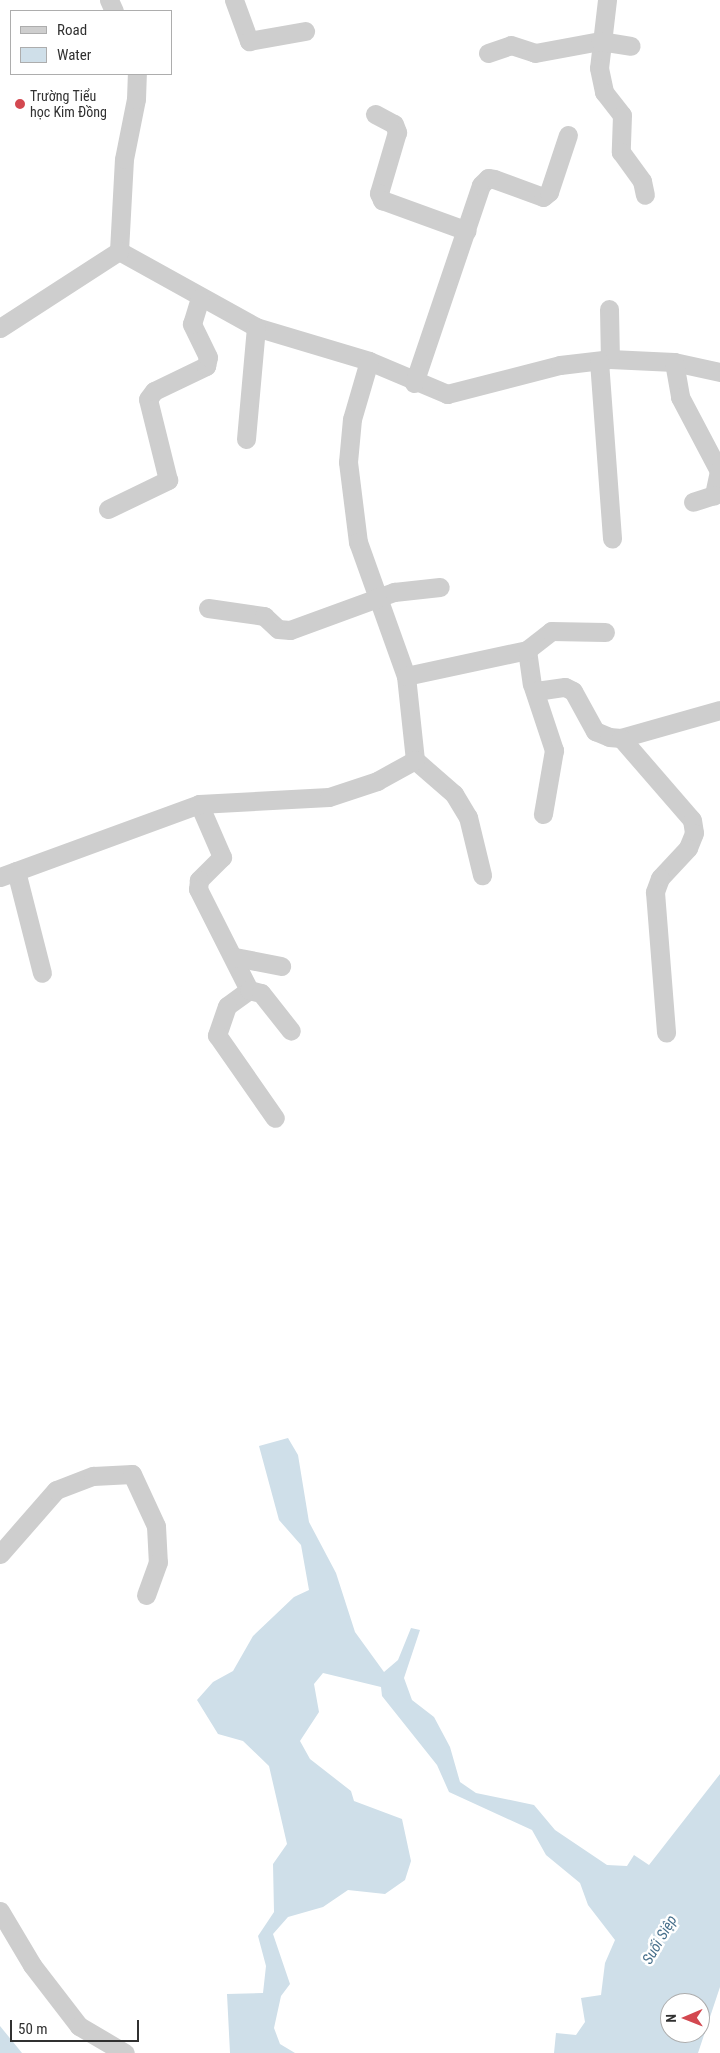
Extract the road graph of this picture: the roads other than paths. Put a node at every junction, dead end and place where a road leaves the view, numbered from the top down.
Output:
1 (234, 0) edge
2 (607, 0) edge
3 (305, 31) dead end
4 (600, 41) junction
5 (632, 46) dead end
6 (488, 53) dead end
7 (137, 75) edge
8 (375, 114) dead end
9 (568, 135) dead end
10 (645, 195) dead end
11 (466, 231) junction
12 (119, 251) junction
13 (200, 298) junction
14 (608, 309) dead end
15 (256, 327) junction
16 (0, 328) edge
17 (604, 360) junction
18 (369, 361) junction
19 (674, 362) junction
20 (720, 372) edge
21 (414, 383) junction
22 (246, 439) dead end
23 (693, 502) dead end
24 (108, 509) dead end
25 (612, 539) dead end
26 (440, 587) dead end
27 (376, 598) junction
28 (208, 608) dead end
29 (604, 632) dead end
30 (527, 650) junction
31 (406, 676) junction
32 (536, 691) junction
33 (720, 710) edge
34 (621, 738) junction
35 (415, 760) junction
36 (199, 804) junction
37 (543, 814) dead end
38 (8, 874) edge
39 (482, 876) dead end
40 (235, 957) junction
41 (281, 966) dead end
42 (42, 973) dead end
43 (249, 990) junction
44 (291, 1031) dead end
45 (666, 1033) dead end
46 (275, 1118) dead end
47 (0, 1554) edge
48 (146, 1595) dead end
49 (0, 1910) edge
50 (125, 2053) edge

1 - 3 street
2 - 4 street
4 - 5 street
4 - 6 street
4 - 10 street
7 - 12 street
8 - 11 street
9 - 11 street
11 - 21 street
12 - 13 street
12 - 16 street
13 - 15 street
13 - 24 street
14 - 17 street
15 - 18 street
15 - 22 street
17 - 19 street
17 - 21 street
17 - 25 street
18 - 21 street
18 - 27 street
19 - 20 street
19 - 23 street
26 - 27 street
27 - 28 street
27 - 31 street
29 - 30 street
30 - 31 street
30 - 32 street
31 - 35 street
32 - 34 street
32 - 37 street
33 - 34 street
34 - 45 street
35 - 36 street
35 - 39 street
36 - 38 street
36 - 40 street
38 - 42 street
40 - 41 street
40 - 43 street
43 - 44 street
43 - 46 street
47 - 48 street
49 - 50 street

